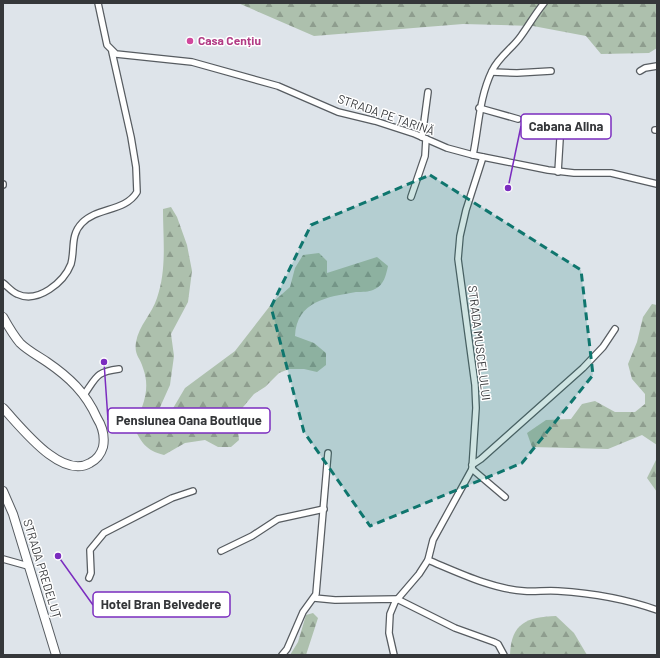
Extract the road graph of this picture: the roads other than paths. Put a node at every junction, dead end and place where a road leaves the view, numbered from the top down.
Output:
1 (98, 3) edge
2 (544, 3) edge
3 (112, 52) junction
4 (657, 66) edge
5 (551, 71) dead end
6 (640, 71) dead end
7 (492, 72) junction
8 (428, 92) dead end
9 (480, 108) junction
10 (518, 119) dead end
11 (424, 138) junction
12 (560, 139) dead end
13 (473, 155) junction
14 (483, 157) junction
15 (558, 172) junction
16 (657, 184) edge
17 (412, 197) dead end
18 (3, 283) edge
19 (3, 317) edge
20 (615, 329) dead end
21 (119, 369) dead end
22 (84, 395) junction
23 (3, 408) edge
24 (328, 453) dead end
25 (472, 467) junction
26 (3, 491) edge
27 (193, 491) dead end
28 (505, 497) dead end
29 (324, 509) junction
30 (221, 551) dead end
31 (3, 559) edge
32 (428, 560) junction
33 (28, 566) junction
34 (88, 578) dead end
35 (314, 598) junction
36 (397, 599) junction
37 (657, 610) edge
38 (56, 655) edge
39 (282, 655) edge
40 (394, 655) edge
41 (504, 655) edge

1 - 3 street
2 - 7 street
3 - 11 street, STRADA PE ȚARINĂ
3 - 18 street
4 - 6 street
5 - 7 street
7 - 9 street
8 - 11 street
9 - 10 street
9 - 13 street
11 - 13 street, STRADA PE ȚARINĂ
11 - 17 street
12 - 15 street
13 - 14 street, STRADA PE ȚARINĂ
14 - 15 street, STRADA PE ȚARINĂ
14 - 25 street, STRADA MUSCELULUI
15 - 16 street, STRADA PE ȚARINĂ
19 - 22 main road
20 - 25 street
21 - 22 street
22 - 23 main road
24 - 29 street
25 - 28 street
25 - 32 street, STRADA MUSCELULUI
26 - 33 main road, STRADA PREDELUȚ
27 - 34 street
29 - 30 street
29 - 35 street
31 - 33 street
32 - 36 street, STRADA MUSCELULUI
32 - 37 street
33 - 38 main road, STRADA PREDELUȚ
35 - 36 street
35 - 39 street
36 - 40 street, STRADA MUSCELULUI
36 - 41 street

